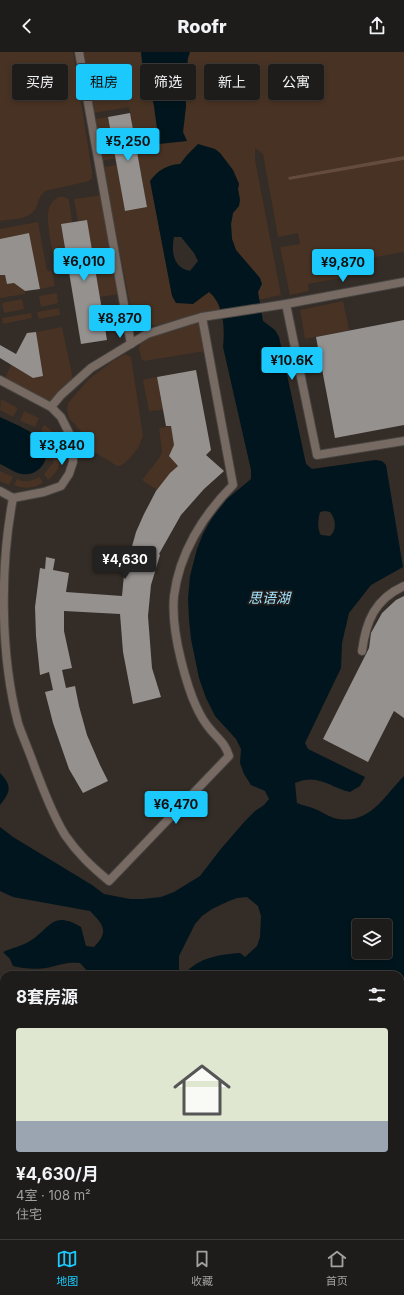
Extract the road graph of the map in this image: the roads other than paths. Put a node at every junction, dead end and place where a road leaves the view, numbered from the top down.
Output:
1 (79, 52) edge
2 (404, 282) edge
3 (286, 304) junction
4 (202, 317) junction
5 (131, 344) junction
6 (0, 380) edge
7 (52, 407) junction
8 (404, 441) edge
9 (0, 491) edge
10 (13, 498) junction
11 (404, 586) edge
12 (362, 651) dead end

1 - 5 street
2 - 3 street
3 - 4 street
3 - 8 street
4 - 5 street
4 - 10 street
5 - 7 street
6 - 7 street
7 - 10 street
9 - 10 street
11 - 12 street

